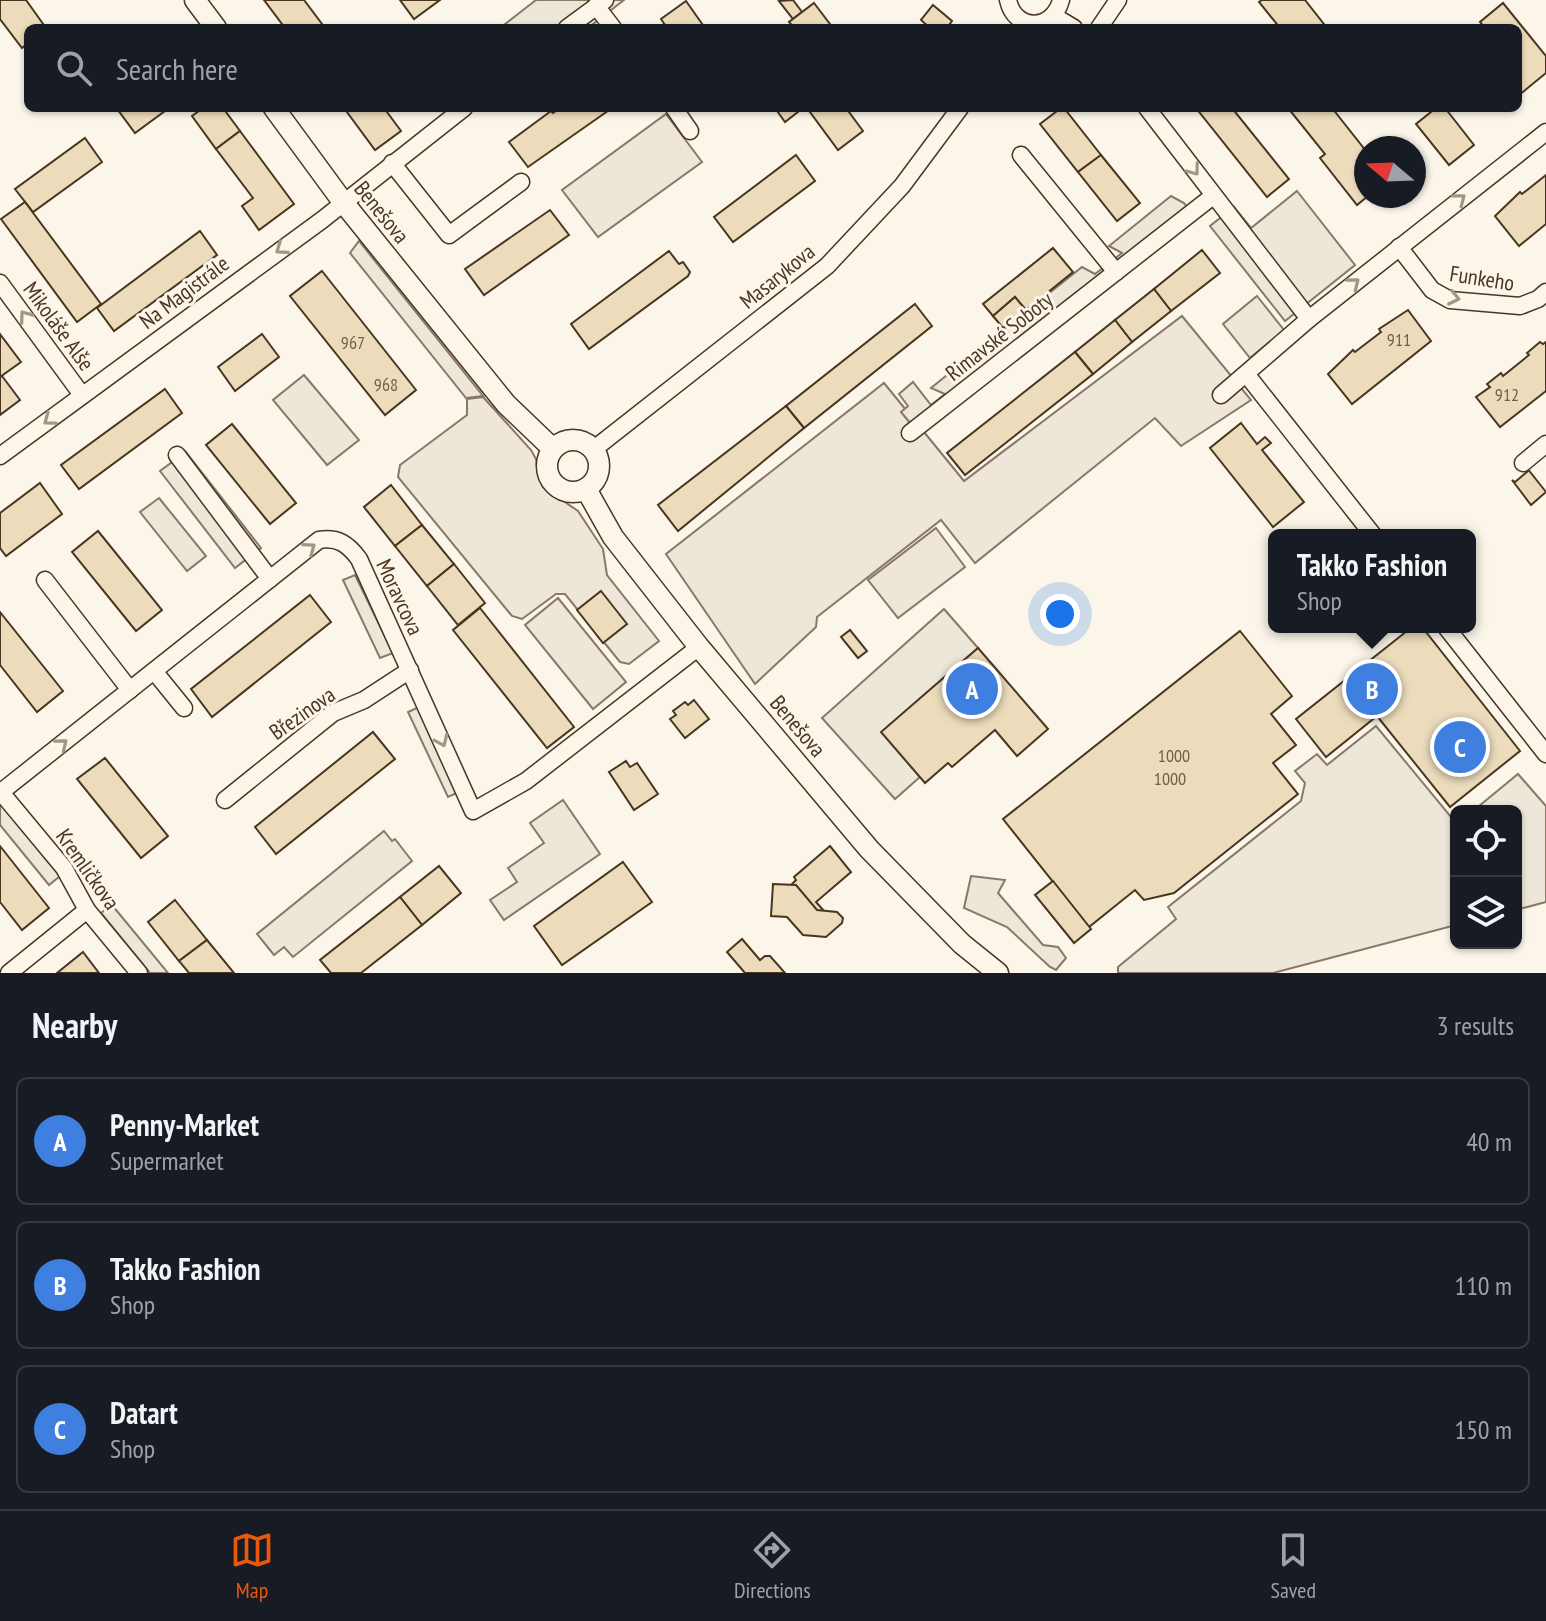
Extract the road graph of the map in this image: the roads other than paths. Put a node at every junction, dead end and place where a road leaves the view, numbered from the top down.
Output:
1 (195, 0) edge
2 (1008, 0) edge
3 (1118, 0) edge
4 (601, 3) edge
5 (1058, 8) edge
6 (213, 24) edge
7 (572, 24) edge
8 (611, 24) edge
9 (1018, 24) edge
10 (1038, 24) edge
11 (1071, 24) edge
12 (1102, 24) edge
13 (277, 112) edge
14 (459, 112) edge
15 (677, 112) edge
16 (957, 112) edge
17 (1150, 112) edge
18 (690, 131) dead end
19 (1546, 132) edge
20 (1021, 155) dead end
21 (392, 163) junction
22 (521, 182) dead end
23 (1213, 196) junction
24 (343, 202) junction
25 (1399, 247) junction
26 (1116, 272) junction
27 (0, 283) edge
28 (1546, 292) edge
29 (1309, 319) junction
30 (1247, 375) junction
31 (82, 395) junction
32 (1221, 395) dead end
33 (910, 433) dead end
34 (1546, 444) edge
35 (553, 449) junction
36 (594, 449) junction
37 (177, 455) dead end
38 (0, 456) edge
39 (1523, 463) dead end
40 (586, 489) junction
41 (1368, 529) edge
42 (270, 579) junction
43 (45, 580) dead end
44 (1451, 633) edge
45 (699, 647) junction
46 (410, 670) junction
47 (154, 671) junction
48 (130, 690) junction
49 (184, 708) dead end
50 (1546, 754) edge
51 (1, 792) edge
52 (225, 800) dead end
53 (87, 910) junction
54 (0, 965) edge
55 (8, 973) edge
56 (139, 973) edge
57 (998, 973) edge

1 - 6 street
2 - 9 street
3 - 12 street
4 - 7 street
4 - 8 street
5 - 10 street
5 - 11 street
13 - 24 street, Benešova
14 - 21 street, Na Magistrále
15 - 18 street
16 - 36 street, Masarykova
17 -> 23 street
25 -> 19 street
20 - 26 street
21 - 22 street
21 - 24 street, Na Magistrále
23 - 26 street, Rimavské Soboty
23 - 29 street
24 -> 31 street, Na Magistrále
24 - 35 street, Benešova
25 -> 28 street, Funkeho
29 -> 25 street
26 - 33 street, Rimavské Soboty
31 -> 27 street, Mikoláše Alše
29 - 30 street
30 - 32 street
30 - 41 street
31 -> 38 street, Na Magistrále
34 - 39 street
35 - 36 street
35 - 40 street
36 - 40 street
37 - 42 street
40 - 45 street, Benešova
42 -> 46 street, Moravcova
42 - 47 street, Moravcova
43 - 48 street
44 - 50 street
46 -> 45 street, Moravcova
45 - 57 street, Benešova
46 - 52 street, Březinova
47 - 48 street, Moravcova
47 - 49 street
51 -> 48 street, Moravcova
51 - 53 street, Kremličkova
53 - 55 street
53 - 56 street, Kremličkova
54 - 55 street

